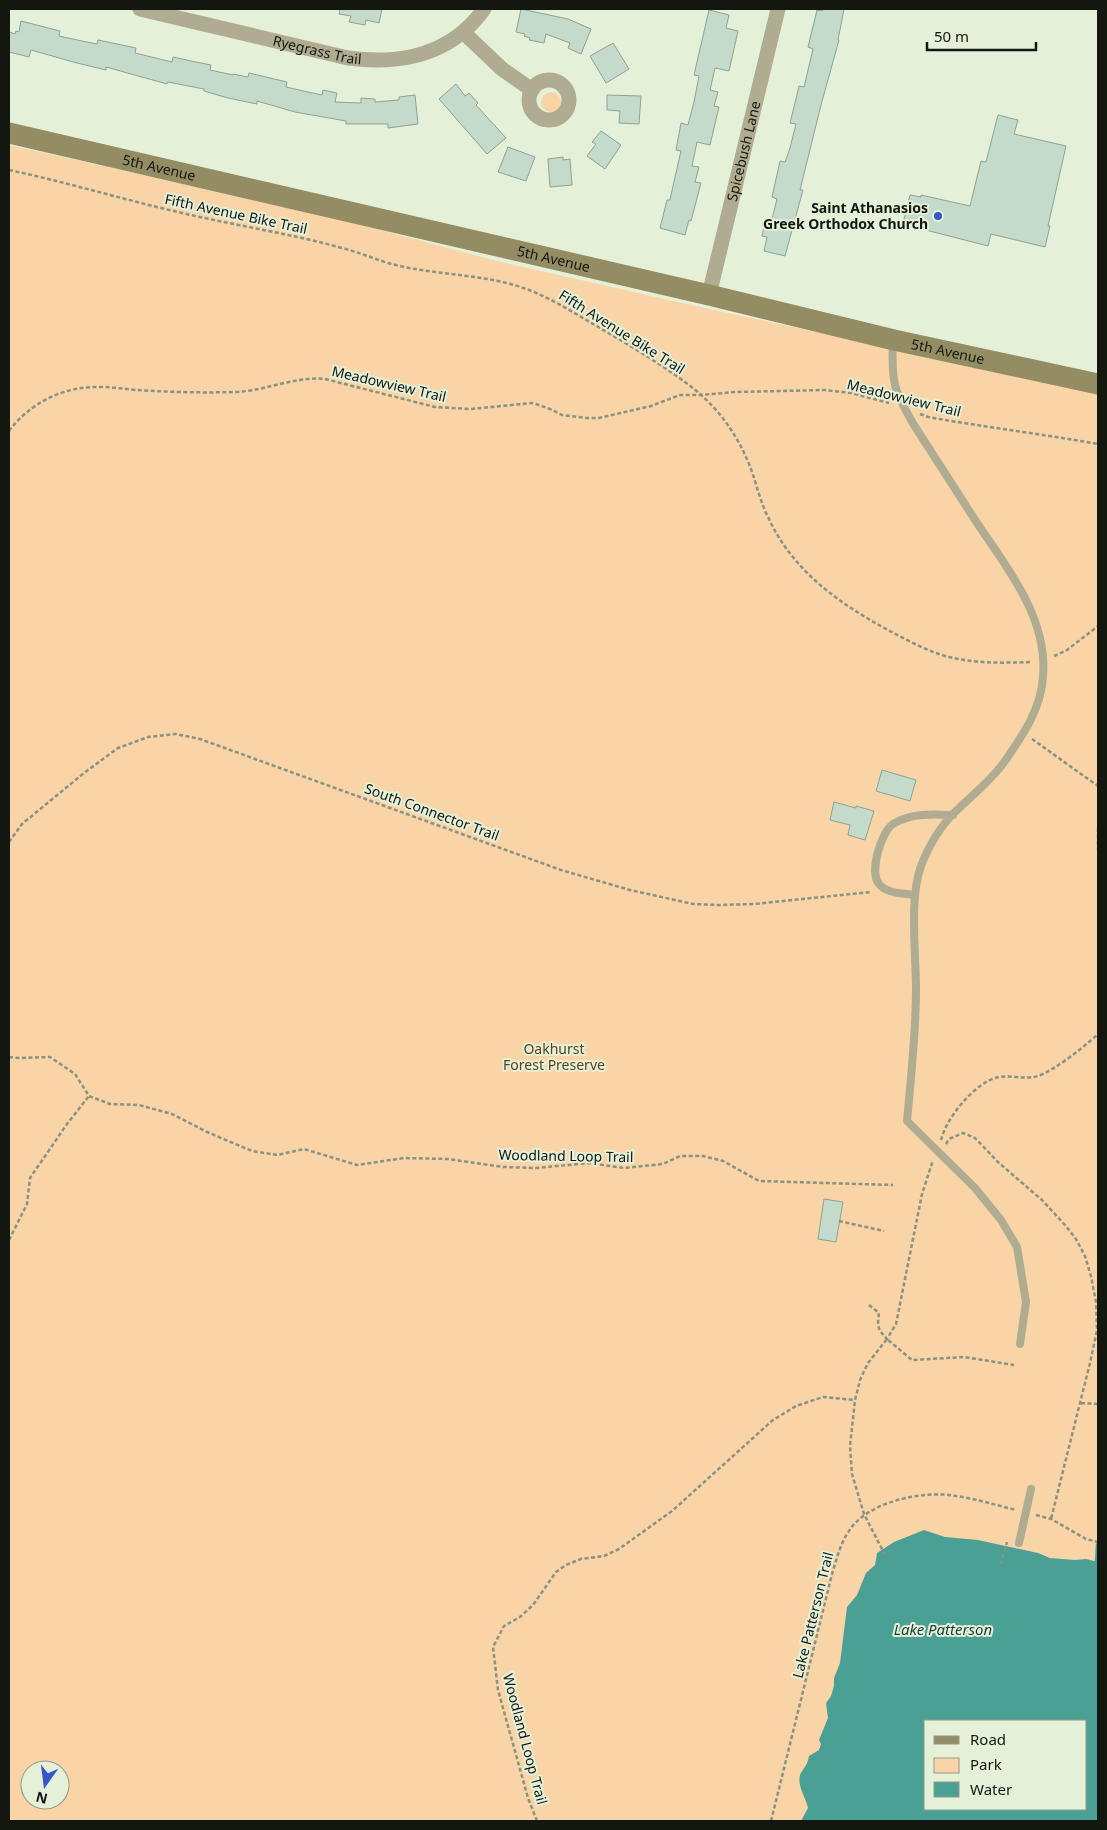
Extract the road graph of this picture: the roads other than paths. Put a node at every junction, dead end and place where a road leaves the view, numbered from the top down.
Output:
1 (140, 9) edge
2 (484, 9) edge
3 (778, 9) edge
4 (463, 32) junction
5 (532, 90) dead end
6 (9, 133) edge
7 (709, 295) junction
8 (894, 340) junction
9 (1098, 384) edge
10 (953, 814) junction
11 (915, 895) junction
12 (1020, 1344) dead end
13 (1031, 1489) dead end
14 (1019, 1543) dead end

1 - 4 street, Ryegrass Trail
2 - 4 street, Ryegrass Trail
3 - 7 street, Spicebush Lane
4 - 5 street
6 - 7 street, 5th Avenue
7 - 8 street, 5th Avenue
8 - 9 street, 5th Avenue
8 - 10 lane
10 - 11 lane
10 - 11 lane
11 - 12 lane
13 - 14 lane

